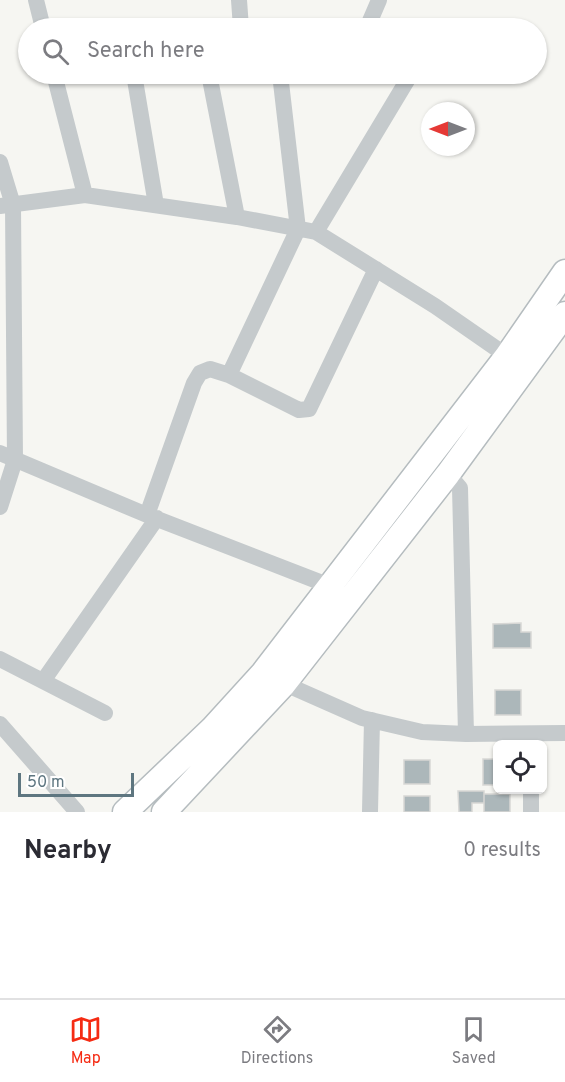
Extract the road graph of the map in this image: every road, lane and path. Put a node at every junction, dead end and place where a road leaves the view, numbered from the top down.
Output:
1 (36, 0) edge
2 (239, 0) edge
3 (379, 0) edge
4 (40, 18) edge
5 (240, 18) edge
6 (371, 18) edge
7 (57, 84) edge
8 (136, 84) edge
9 (211, 84) edge
10 (281, 84) edge
11 (405, 84) edge
12 (0, 162) edge
13 (85, 195) junction
14 (156, 204) junction
15 (7, 205) edge
16 (237, 217) junction
17 (298, 229) junction
18 (316, 232) junction
19 (376, 269) junction
20 (565, 272) edge
21 (565, 314) edge
22 (507, 356) junction
23 (229, 375) junction
24 (8, 457) edge
25 (448, 474) junction
26 (0, 507) edge
27 (152, 517) junction
28 (330, 586) junction
29 (0, 659) edge
30 (273, 679) junction
31 (43, 681) junction
32 (105, 713) dead end
33 (372, 720) junction
34 (0, 724) edge
35 (565, 733) edge
36 (466, 734) junction
37 (532, 739) edge
38 (531, 794) edge
39 (77, 812) edge
40 (125, 812) edge
41 (164, 812) edge
42 (370, 812) edge
43 (531, 812) edge

1 - 4 street
2 - 5 street
3 - 6 street
7 - 13 street
8 - 14 street
9 - 16 street
10 - 17 street
11 - 18 street
12 - 15 street
13 - 14 street
13 - 15 street
14 - 16 street
15 - 24 street
16 - 17 street
17 - 18 street
17 - 23 street
18 - 19 street
19 - 22 street
19 - 23 street
20 - 22 main road
21 - 25 main road
22 - 28 main road
23 - 27 street
24 - 26 street
24 - 27 street
25 - 30 main road
25 - 36 street
27 - 28 street
27 - 31 street
28 - 30 main road
29 - 31 street
30 - 33 street
30 - 40 main road
30 - 41 main road
31 - 32 street
33 - 36 street
33 - 42 street
34 - 39 street
35 - 37 street
36 - 37 street
38 - 43 street

